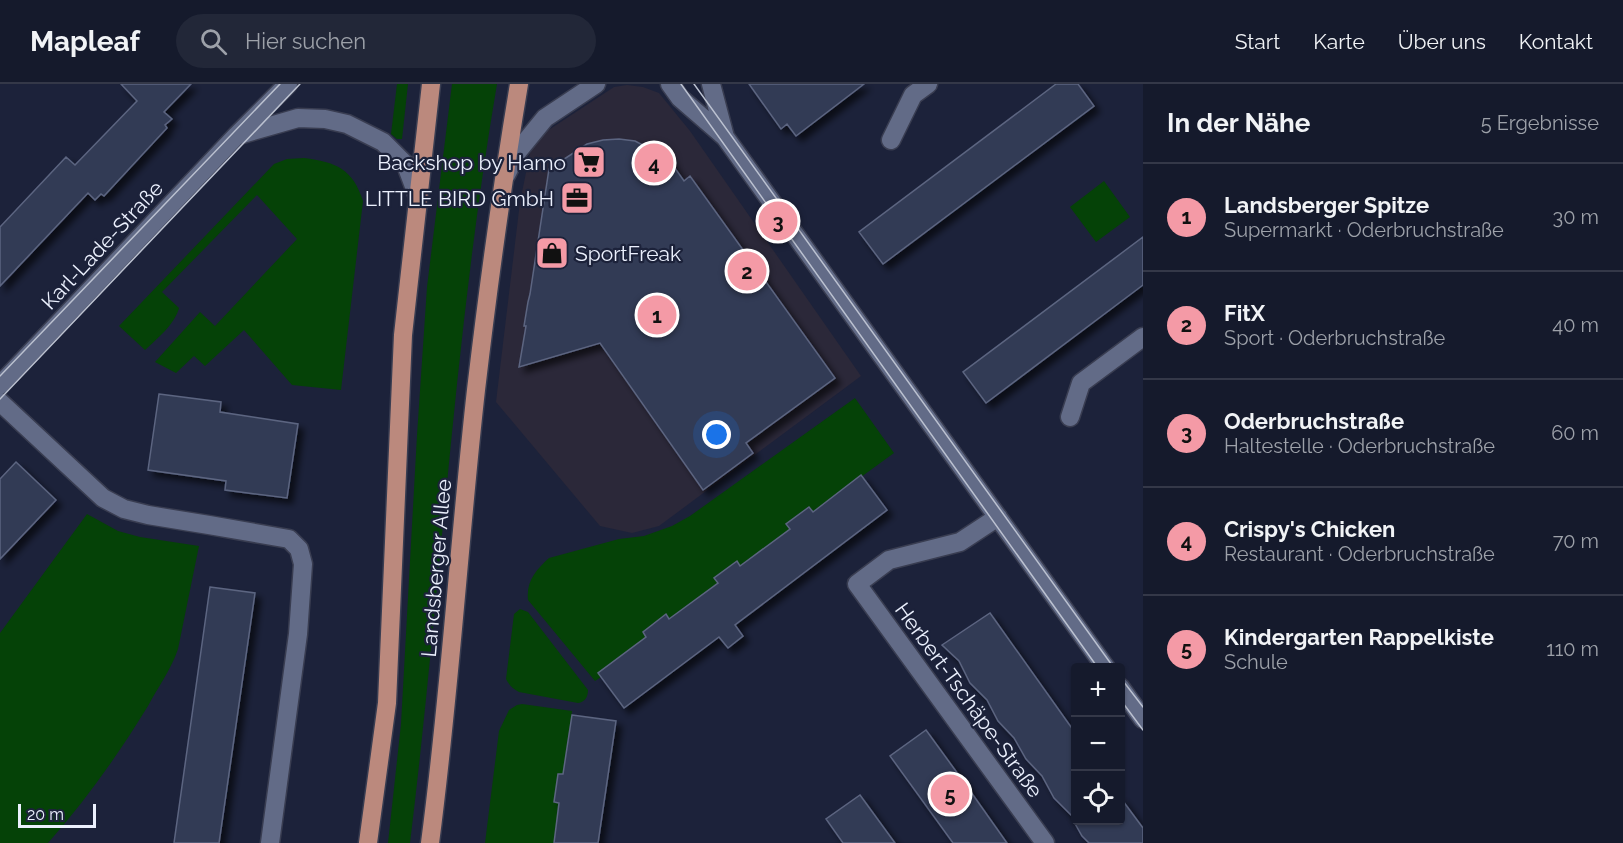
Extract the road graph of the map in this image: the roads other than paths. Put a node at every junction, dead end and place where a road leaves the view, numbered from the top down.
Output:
1 (288, 84) edge
2 (431, 84) edge
3 (519, 84) edge
4 (596, 84) edge
5 (670, 84) edge
6 (711, 84) edge
7 (928, 84) edge
8 (237, 135) junction
9 (725, 137) junction
10 (891, 140) dead end
11 (503, 180) junction
12 (418, 197) junction
13 (1143, 337) edge
14 (0, 385) edge
15 (0, 402) edge
16 (1070, 417) dead end
17 (998, 517) junction
18 (1102, 663) edge
19 (1125, 694) edge
20 (1143, 719) edge
21 (270, 843) edge
22 (368, 843) edge
23 (430, 843) edge
24 (1045, 843) edge

1 - 8 street, Karl-Lade-Straße
2 - 12 main road, Landsberger Allee
3 - 11 main road, Landsberger Allee
4 - 11 street
5 - 9 street
6 - 9 street
7 - 10 street
8 - 12 street
8 - 14 street, Karl-Lade-Straße
9 - 17 street
11 - 23 main road, Landsberger Allee
12 - 22 main road, Landsberger Allee
13 - 16 street
15 - 21 street
17 - 18 street
17 - 24 street, Herbert-Tschäpe-Straße
19 - 20 street

